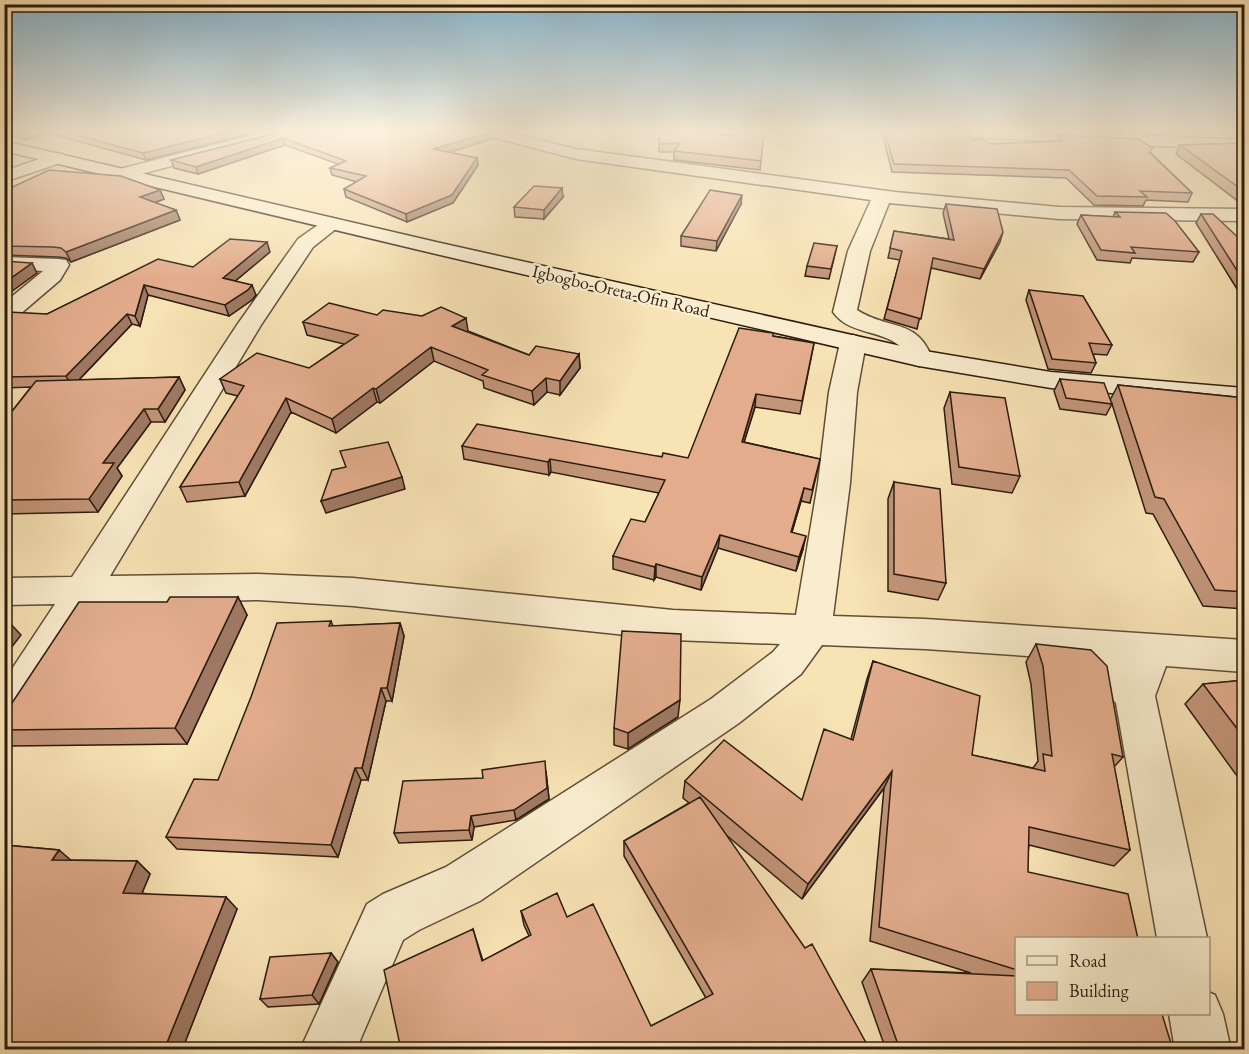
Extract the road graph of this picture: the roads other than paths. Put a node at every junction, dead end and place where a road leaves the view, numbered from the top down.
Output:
1 (152, 181) edge
2 (774, 181) edge
3 (882, 196) junction
4 (1245, 215) edge
5 (332, 224) junction
6 (4, 263) edge
7 (4, 316) edge
8 (853, 343) junction
9 (919, 358) junction
10 (1245, 396) edge
11 (86, 588) junction
12 (4, 592) edge
13 (812, 630) junction
14 (1083, 645) junction
15 (1152, 650) junction
16 (1245, 656) edge
17 (1135, 696) junction
18 (4, 717) edge
19 (1182, 937) edge
20 (1196, 1015) edge
21 (328, 1050) edge
22 (1203, 1050) edge

1 - 5 street, Igbogbo-Oreta-Ofin Road
2 - 3 street
3 - 4 street
3 - 9 street
5 - 8 street, Igbogbo-Oreta-Ofin Road
5 - 11 street
6 - 7 street
8 - 9 street, Igbogbo-Oreta-Ofin Road
8 - 13 street
9 - 10 street, Igbogbo-Oreta-Ofin Road
11 - 12 street
11 - 13 street
11 - 18 street
13 - 14 street
13 - 21 street
14 - 15 street
14 - 17 street
15 - 16 street
15 - 17 street
17 - 19 street
20 - 22 street

